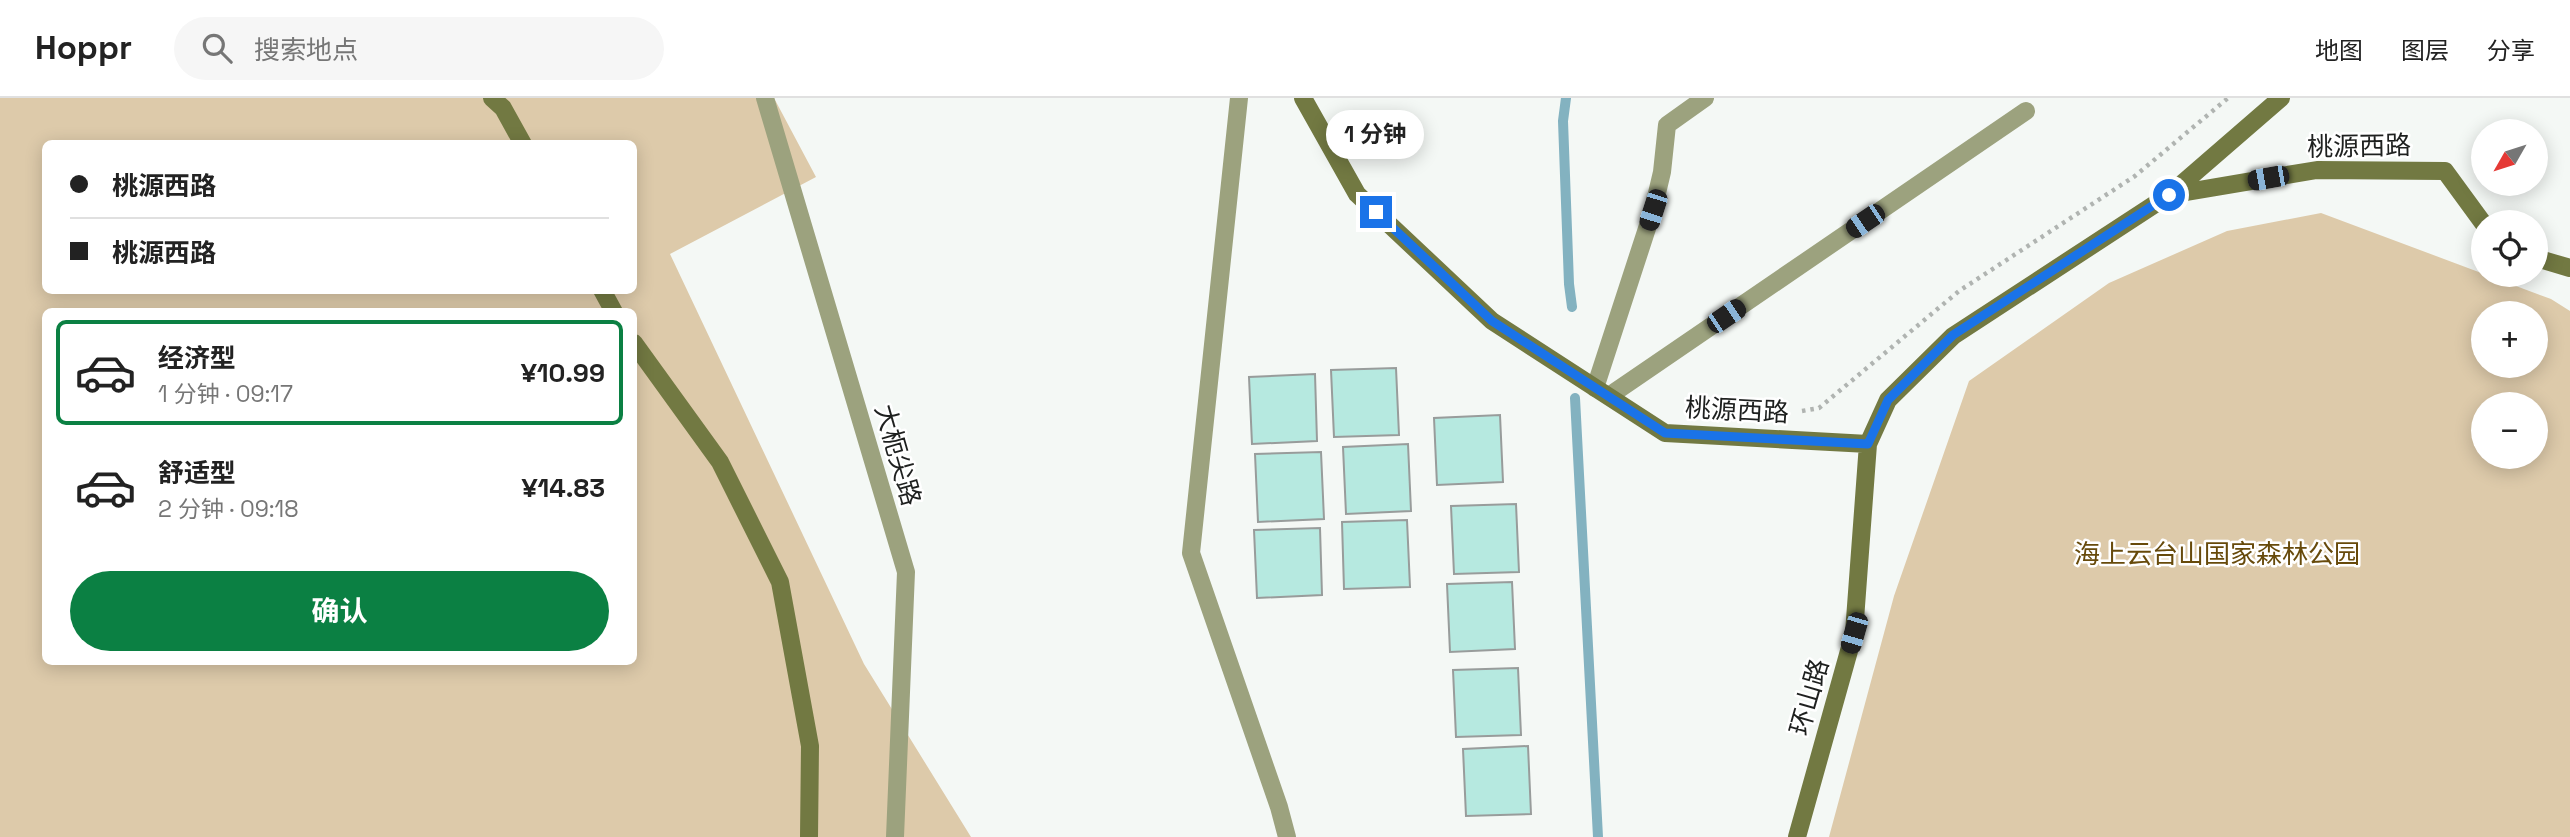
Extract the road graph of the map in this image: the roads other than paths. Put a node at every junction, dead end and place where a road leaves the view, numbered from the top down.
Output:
1 (492, 98) edge
2 (765, 98) edge
3 (1239, 98) edge
4 (1303, 98) edge
5 (1705, 98) edge
6 (2281, 98) edge
7 (2026, 111) dead end
8 (521, 140) edge
9 (2169, 195) junction
10 (2474, 210) edge
11 (2548, 262) edge
12 (2570, 268) edge
13 (637, 347) edge
14 (1602, 392) junction
15 (1868, 444) junction
16 (809, 837) edge
17 (895, 837) edge
18 (1287, 837) edge
19 (1797, 837) edge

1 - 8 street
2 - 17 street, 大枙尖路
3 - 18 street
4 - 14 street, 桃源西路
5 - 14 street
6 - 9 street, 桃源西路
7 - 14 street
9 - 10 street, 桃源西路
9 - 15 street, 桃源西路
11 - 12 street
13 - 16 street
14 - 15 street, 桃源西路
15 - 19 street, 环山路

